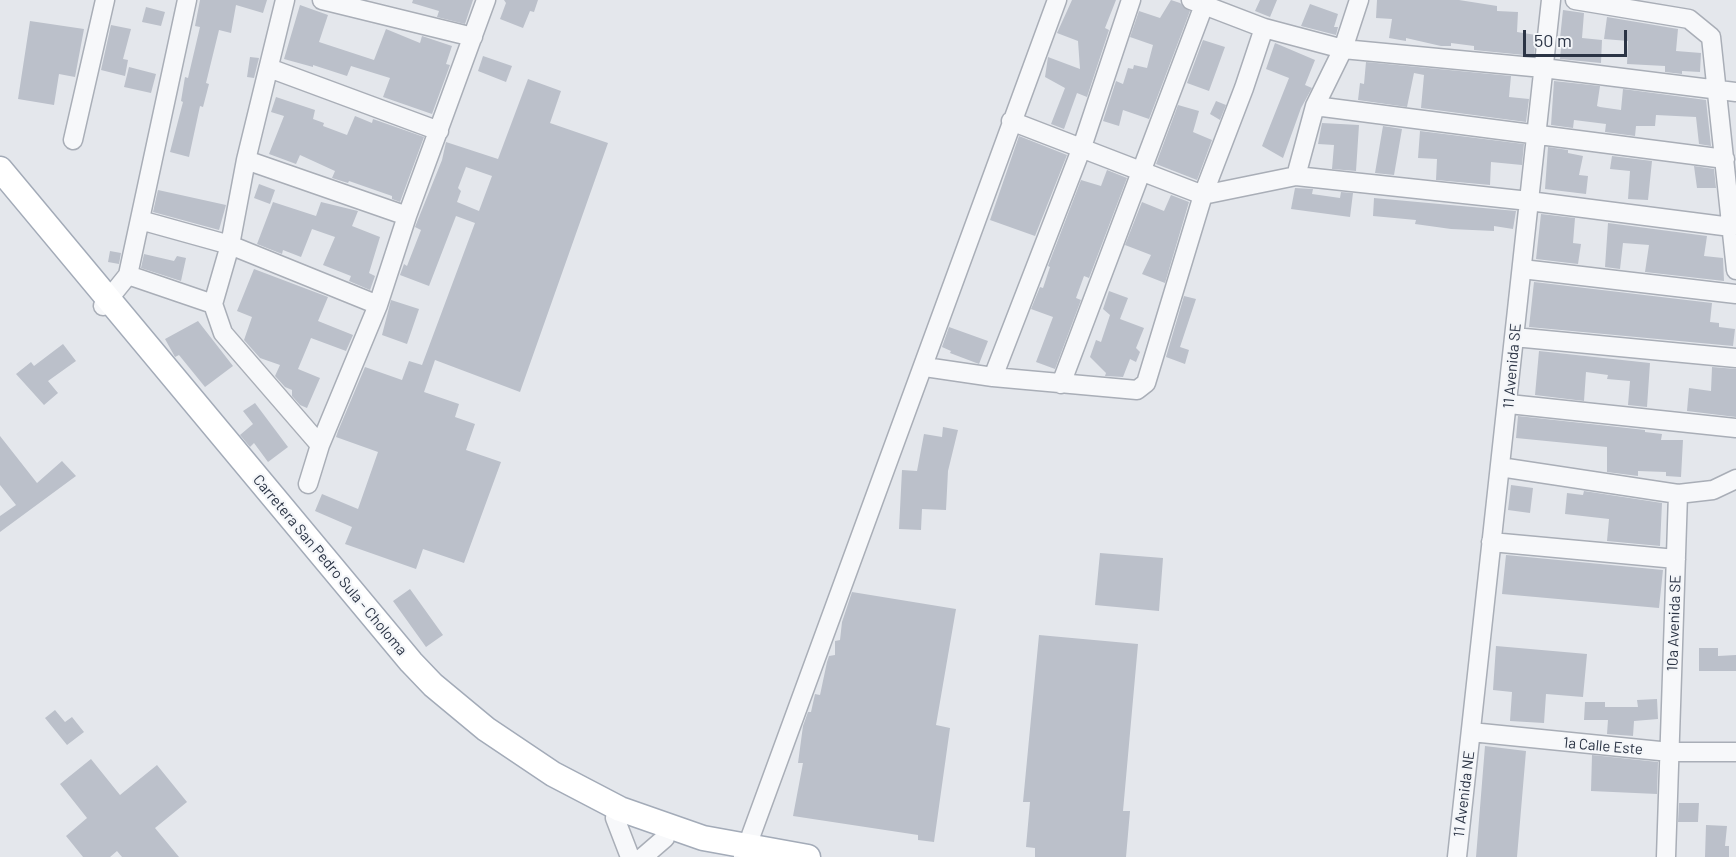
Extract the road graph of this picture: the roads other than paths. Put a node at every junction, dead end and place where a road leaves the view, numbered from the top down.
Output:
1 (105, 0) edge
2 (187, 0) edge
3 (285, 0) edge
4 (322, 0) edge
5 (486, 0) edge
6 (1057, 0) edge
7 (1131, 0) edge
8 (1359, 0) edge
9 (1551, 0) edge
10 (1575, 0) edge
11 (1197, 2) edge
12 (1264, 28) junction
13 (473, 37) junction
14 (1343, 49) junction
15 (268, 68) junction
16 (1543, 68) junction
17 (1718, 91) junction
18 (1736, 92) edge
19 (1315, 106) junction
20 (1011, 121) junction
21 (439, 131) junction
22 (1536, 134) junction
23 (73, 140) dead end
24 (1082, 147) junction
25 (1725, 159) junction
26 (246, 160) junction
27 (0, 169) edge
28 (1141, 171) junction
29 (1296, 176) junction
30 (0, 184) edge
31 (1203, 195) junction
32 (1529, 201) junction
33 (407, 216) junction
34 (140, 220) junction
35 (1731, 226) junction
36 (230, 245) junction
37 (1522, 269) junction
38 (1736, 270) edge
39 (128, 275) junction
40 (1736, 294) edge
41 (106, 302) junction
42 (213, 304) junction
43 (378, 305) junction
44 (1514, 337) junction
45 (1736, 358) edge
46 (925, 367) junction
47 (993, 377) junction
48 (1060, 384) junction
49 (1509, 404) junction
50 (1736, 428) edge
51 (320, 445) junction
52 (1500, 467) junction
53 (1736, 478) edge
54 (308, 484) dead end
55 (1678, 494) junction
56 (1491, 542) junction
57 (1676, 559) junction
58 (1472, 732) junction
59 (1670, 752) junction
60 (1736, 752) edge
61 (615, 818) junction
62 (665, 838) junction
63 (744, 854) edge
64 (630, 857) edge
65 (643, 857) edge
66 (808, 857) edge
67 (1457, 857) edge
68 (1666, 857) edge

1 - 23 street
2 - 34 street
3 - 15 street
4 - 13 street
5 - 13 street
6 - 20 street
7 - 24 street
8 - 14 street
9 - 16 street, 11 Avenida SE
10 - 17 street
11 - 12 street
11 - 28 street
12 - 14 street
12 - 31 street
13 - 21 street
14 - 16 street
14 - 19 street
15 - 21 street
15 - 26 street
16 - 17 street
16 - 22 street, 11 Avenida SE
17 - 18 street
17 - 25 street
19 - 22 street
19 - 29 street
20 - 24 street
20 - 46 street
21 - 33 street
22 - 25 street
22 - 32 street, 11 Avenida SE
24 - 28 street
24 - 47 street
25 - 35 street
26 - 33 street
26 - 36 street
27 - 41 main road, Carretera San Pedro Sula - Choloma
28 - 31 street
28 - 48 street
29 - 31 street
29 - 32 street
30 - 41 main road, Carretera San Pedro Sula - Choloma
31 - 48 street
32 - 35 street
32 - 37 street, 11 Avenida SE
33 - 43 street
34 - 36 street
34 - 39 street
35 - 38 street
36 - 42 street
36 - 43 street
37 - 40 street
37 - 44 street, 11 Avenida SE
39 - 41 street
39 - 42 street
41 - 61 main road, Carretera San Pedro Sula - Choloma
41 - 63 main road, Carretera San Pedro Sula - Choloma
42 - 51 street
43 - 51 street
44 - 45 street
44 - 49 street, 11 Avenida SE
46 - 47 street
46 - 63 street
47 - 48 street
49 - 50 street
49 - 52 street, 11 Avenida SE
51 - 54 street
52 - 55 street
52 - 56 street, 11 Avenida SE
53 - 55 street
55 - 57 street, 10a Avenida SE
56 - 57 street
56 - 58 street, 11 Avenida SE
57 - 59 street, 10a Avenida SE
58 - 59 street, 1a Calle Este
58 - 67 street, 11 Avenida NE
59 - 60 street, 1a Calle Este
59 - 68 street, 10a Avenida SE
61 - 62 main road, Carretera San Pedro Sula - Choloma
61 - 64 street
62 - 63 main road, Carretera San Pedro Sula - Choloma
62 - 65 street
63 - 66 main road

